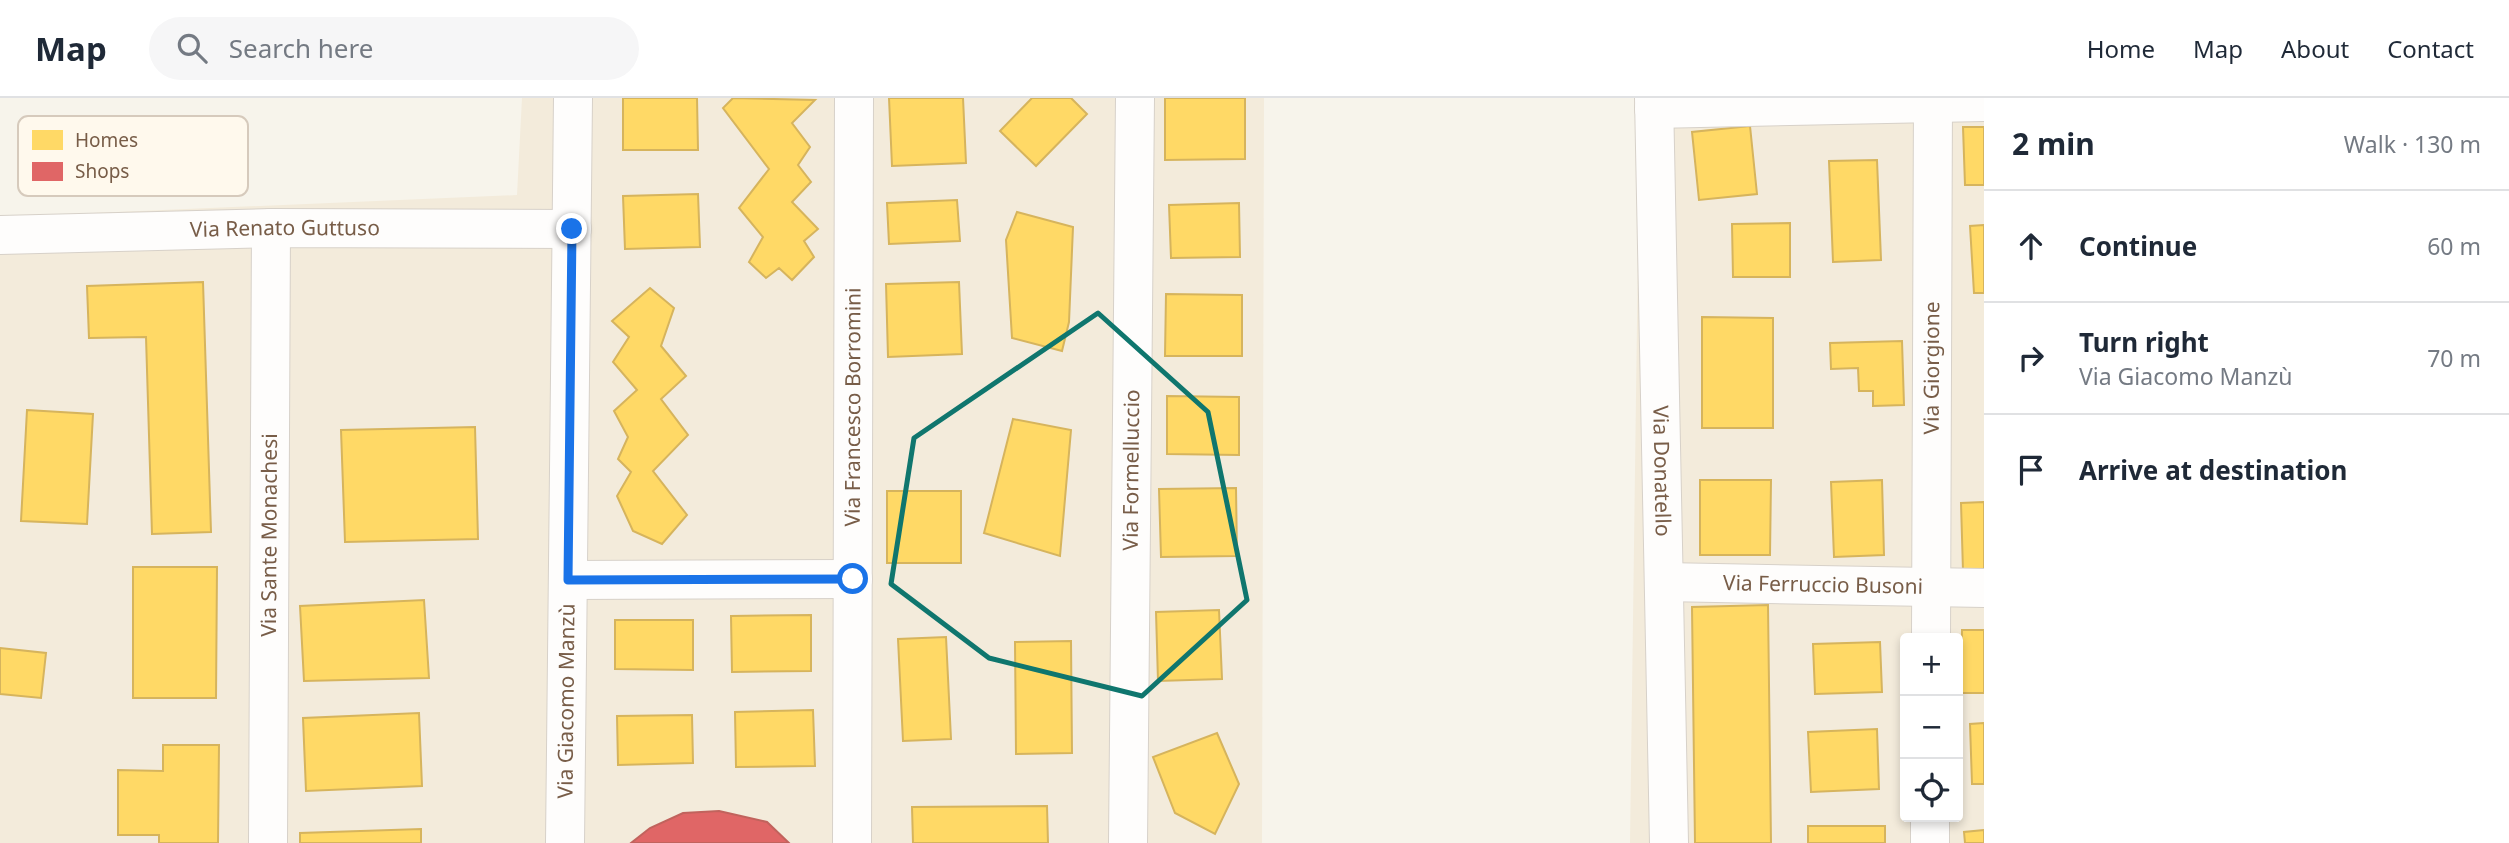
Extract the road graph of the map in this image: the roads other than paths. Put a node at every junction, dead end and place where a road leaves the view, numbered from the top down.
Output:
1 (573, 98) edge
2 (854, 98) edge
3 (1135, 98) edge
4 (1933, 101) edge
5 (1984, 102) edge
6 (1654, 104) edge
7 (271, 228) junction
8 (572, 229) junction
9 (0, 235) edge
10 (853, 579) junction
11 (568, 580) junction
12 (1664, 582) junction
13 (1931, 587) junction
14 (1984, 588) edge
15 (1931, 633) edge
16 (1930, 822) edge
17 (268, 843) edge
18 (565, 843) edge
19 (852, 843) edge
20 (1128, 843) edge
21 (1669, 843) edge
22 (1930, 843) edge

1 - 8 street, Via Giacomo Manzù
2 - 10 street, Via Francesco Borromini
3 - 20 street, Via Formelluccio
4 - 5 street
4 - 6 street
4 - 13 street, Via Giorgione
6 - 12 street, Via Donatello
7 - 8 street, Via Renato Guttuso
7 - 9 street, Via Renato Guttuso
7 - 17 street, Via Sante Monachesi
8 - 11 street, Via Giacomo Manzù
10 - 11 street
10 - 19 street, Via Francesco Borromini
11 - 18 street, Via Giacomo Manzù
12 - 13 street, Via Ferruccio Busoni
12 - 21 street, Via Donatello
13 - 14 street, Via Ferruccio Busoni
13 - 15 street, Via Giorgione
16 - 22 street

